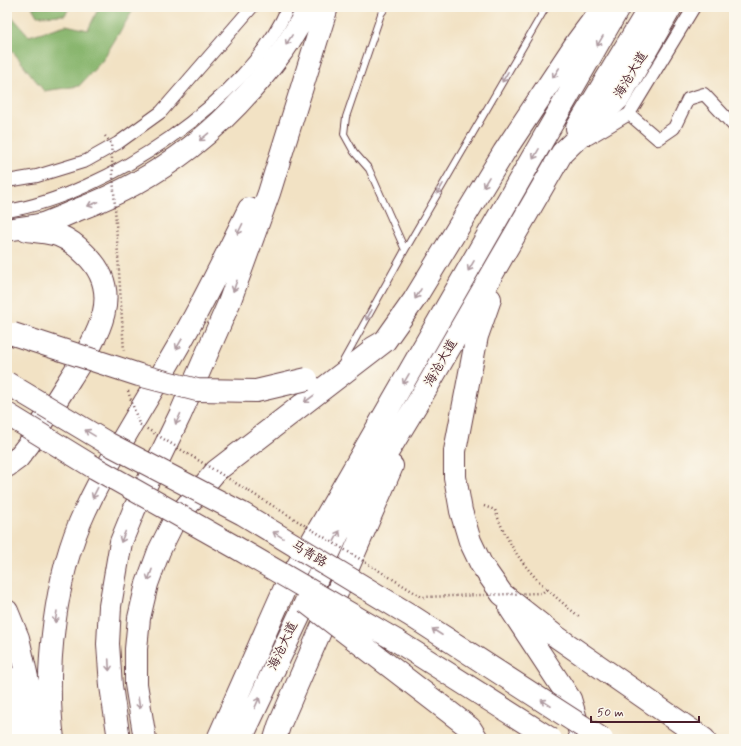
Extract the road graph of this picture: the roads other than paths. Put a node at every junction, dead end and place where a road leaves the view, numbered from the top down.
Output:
1 (252, 7) edge
2 (288, 7) edge
3 (310, 7) edge
4 (327, 7) edge
5 (386, 7) edge
6 (546, 7) edge
7 (603, 7) edge
8 (620, 7) edge
9 (650, 7) edge
10 (671, 7) edge
11 (694, 7) edge
12 (309, 64) junction
13 (629, 114) junction
14 (734, 126) edge
15 (562, 153) junction
16 (7, 181) edge
17 (10, 223) edge
18 (404, 250) junction
19 (506, 252) junction
20 (10, 333) edge
21 (385, 341) junction
22 (341, 365) junction
23 (7, 383) edge
24 (424, 392) junction
25 (7, 414) edge
26 (7, 466) edge
27 (237, 548) junction
28 (489, 575) junction
29 (7, 611) edge
30 (7, 677) edge
31 (19, 739) edge
32 (42, 739) edge
33 (53, 739) edge
34 (119, 739) edge
35 (145, 739) edge
36 (218, 739) edge
37 (241, 739) edge
38 (275, 739) edge
39 (477, 739) edge
40 (551, 739) edge
41 (582, 739) edge
42 (602, 739) edge
43 (704, 739) edge

1 - 16 street
2 - 17 street
3 -> 17 highway
4 - 12 highway
5 - 18 lane
6 -> 18 lane
7 -> 21 highway
8 -> 36 highway, 海沧大道
9 - 15 highway
10 - 15 highway, 海沧大道
11 - 13 street
12 -> 33 highway
12 -> 34 highway
13 - 14 street
13 - 15 street
15 - 19 highway, 海沧大道
17 - 26 highway
18 -> 22 lane
19 - 24 highway, 海沧大道
19 - 28 highway
20 - 22 highway, bridge
21 - 22 highway
21 -> 35 highway
42 -> 23 highway, 马青路, bridge
37 -> 24 highway, 海沧大道
24 - 38 highway
25 - 27 highway, bridge
27 - 39 highway, bridge
27 - 40 highway, bridge
28 - 41 highway
28 - 43 highway
29 - 32 highway
30 - 31 highway

